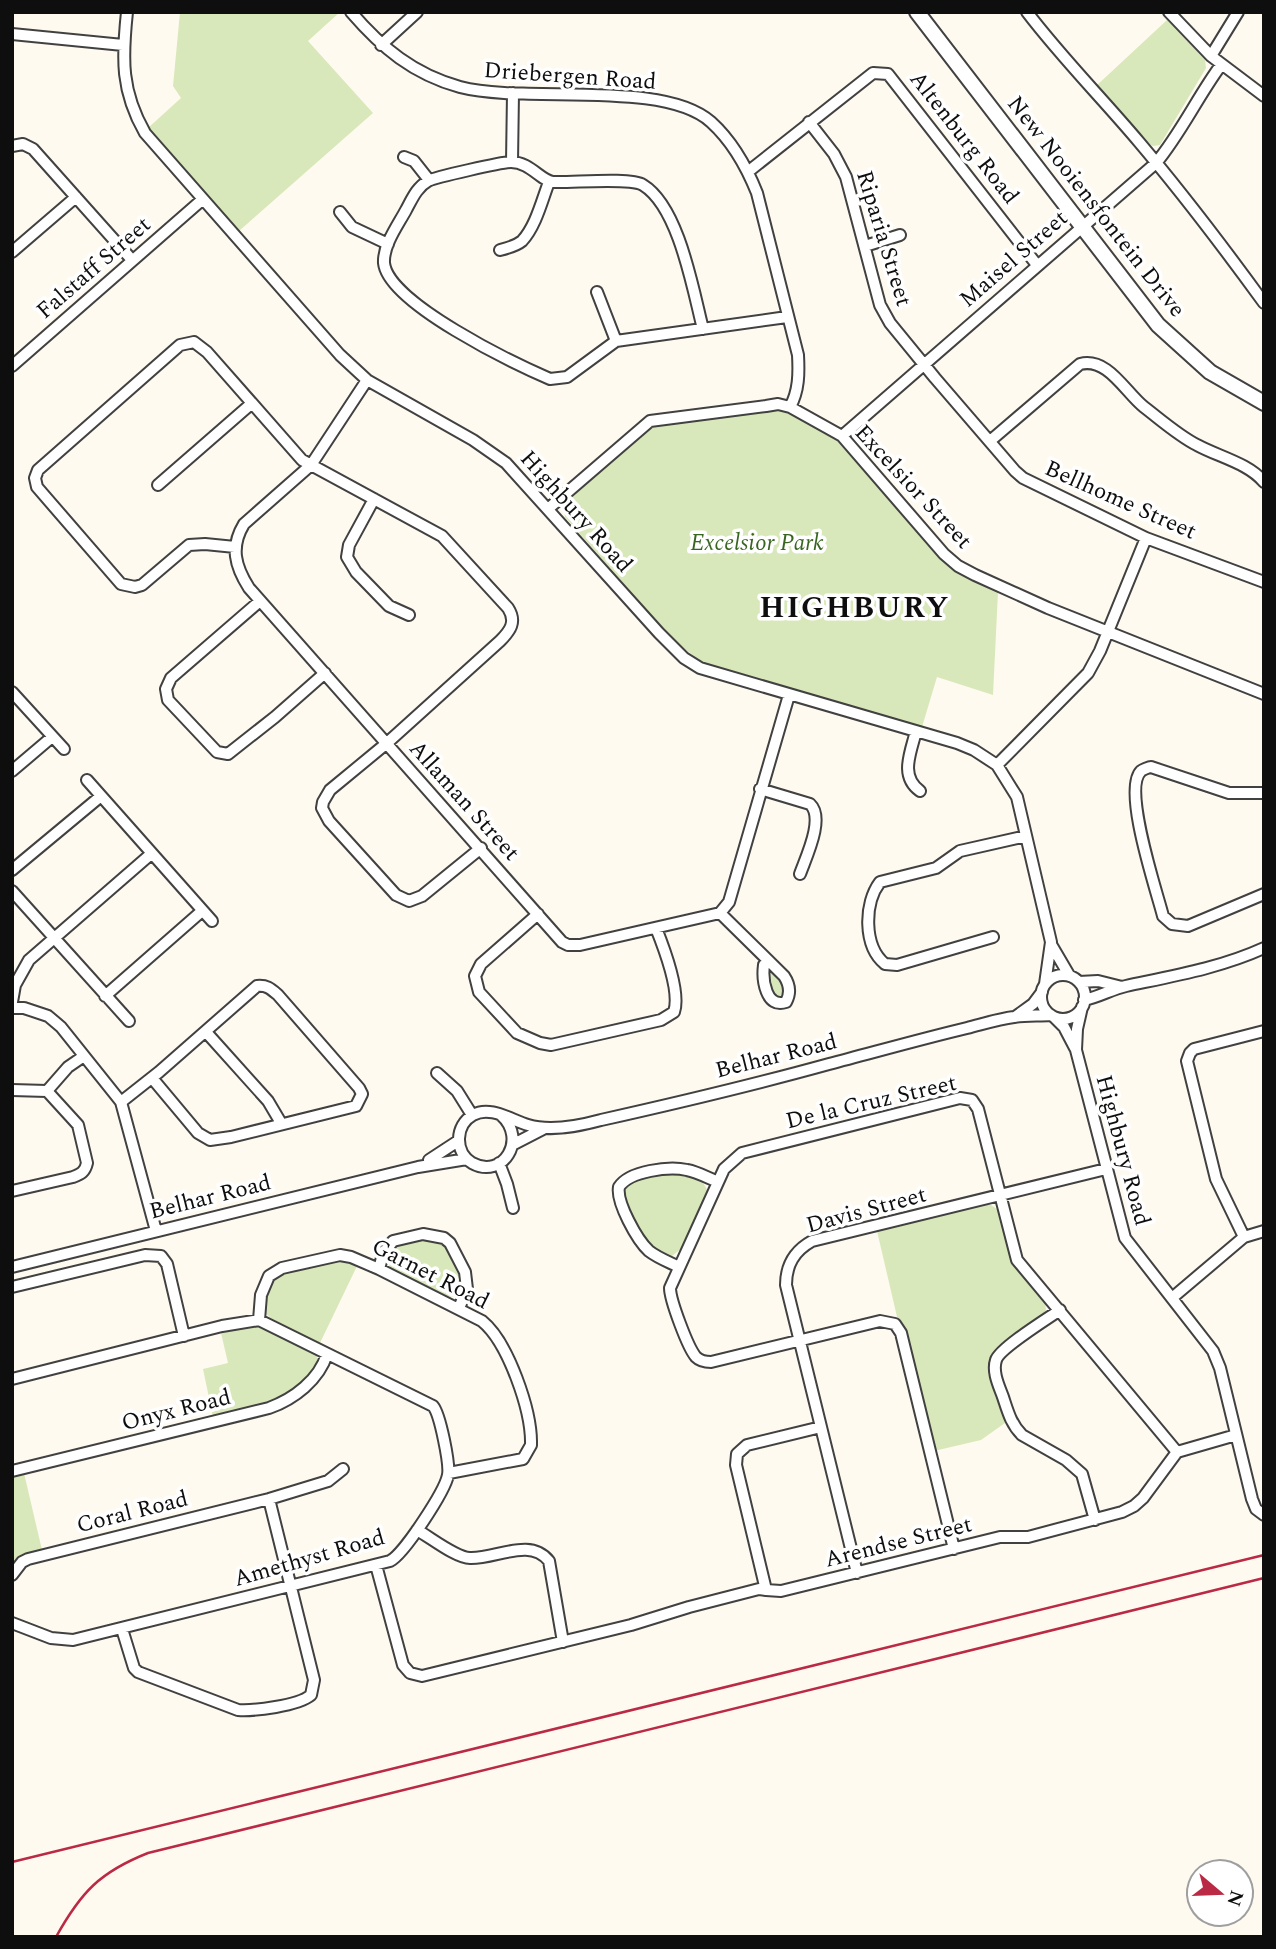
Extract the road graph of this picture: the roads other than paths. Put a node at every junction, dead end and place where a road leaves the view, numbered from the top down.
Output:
1 (127, 12) edge
2 (351, 12) edge
3 (417, 12) edge
4 (918, 12) edge
5 (1027, 12) edge
6 (1169, 12) edge
7 (1238, 12) edge
8 (12, 34) edge
9 (123, 45) junction
10 (381, 45) junction
11 (1211, 56) junction
12 (1222, 65) junction
13 (513, 93) junction
14 (1264, 96) edge
15 (810, 122) junction
16 (12, 146) edge
17 (404, 158) dead end
18 (512, 162) junction
19 (1156, 163) junction
20 (749, 171) junction
21 (429, 180) junction
22 (549, 182) junction
23 (76, 197) junction
24 (203, 199) junction
25 (340, 212) dead end
26 (1081, 226) junction
27 (900, 236) dead end
28 (388, 244) junction
29 (865, 246) junction
30 (500, 250) dead end
31 (12, 252) edge
32 (132, 260) junction
33 (1037, 265) junction
34 (597, 292) dead end
35 (1264, 303) edge
36 (787, 317) junction
37 (703, 329) junction
38 (616, 341) junction
39 (924, 364) junction
40 (12, 366) edge
41 (367, 380) junction
42 (1264, 403) edge
43 (251, 404) junction
44 (790, 407) junction
45 (842, 436) junction
46 (990, 441) junction
47 (311, 465) junction
48 (1264, 482) edge
49 (158, 485) dead end
50 (374, 499) junction
51 (548, 508) junction
52 (1146, 538) junction
53 (235, 547) junction
54 (1264, 582) edge
55 (260, 601) junction
56 (409, 615) dead end
57 (1107, 632) junction
58 (325, 673) junction
59 (12, 692) edge
60 (1264, 694) edge
61 (789, 695) junction
62 (916, 731) junction
63 (52, 737) junction
64 (387, 743) junction
65 (64, 749) dead end
66 (997, 765) junction
67 (12, 771) edge
68 (87, 780) dead end
69 (760, 789) junction
70 (919, 792) dead end
71 (1264, 793) edge
72 (101, 796) junction
73 (1026, 836) junction
74 (481, 848) junction
75 (151, 854) junction
76 (12, 870) edge
77 (800, 874) dead end
78 (12, 891) edge
79 (1264, 894) edge
80 (202, 911) junction
81 (720, 913) junction
82 (538, 914) junction
83 (212, 921) dead end
84 (656, 928) junction
85 (993, 937) dead end
86 (54, 938) junction
87 (1052, 946) junction
88 (1264, 948) edge
89 (769, 961) dead end
90 (1069, 975) junction
91 (1079, 982) junction
92 (1122, 987) junction
93 (1044, 988) junction
94 (105, 996) junction
95 (12, 1002) edge
96 (1083, 1004) junction
97 (12, 1008) edge
98 (1053, 1016) junction
99 (1015, 1017) junction
100 (130, 1021) dead end
101 (1264, 1031) edge
102 (206, 1032) junction
103 (1076, 1050) junction
104 (84, 1056) junction
105 (437, 1073) dead end
106 (152, 1078) junction
107 (12, 1090) edge
108 (47, 1091) junction
109 (121, 1102) junction
110 (472, 1115) junction
111 (501, 1115) junction
112 (281, 1123) junction
113 (546, 1128) junction
114 (458, 1141) junction
115 (512, 1145) junction
116 (467, 1159) junction
117 (499, 1163) junction
118 (418, 1167) junction
119 (1106, 1169) junction
120 (718, 1182) junction
121 (12, 1191) edge
122 (1000, 1196) junction
123 (513, 1208) dead end
124 (156, 1231) junction
125 (1264, 1231) edge
126 (1244, 1237) junction
127 (12, 1267) edge
128 (679, 1267) junction
129 (379, 1269) junction
130 (12, 1287) edge
131 (1172, 1298) junction
132 (459, 1308) junction
133 (1060, 1310) junction
134 (259, 1320) junction
135 (184, 1336) junction
136 (799, 1340) junction
137 (327, 1354) junction
138 (12, 1379) edge
139 (821, 1427) junction
140 (1236, 1435) junction
141 (1177, 1452) junction
142 (343, 1469) dead end
143 (12, 1471) edge
144 (449, 1473) junction
145 (270, 1499) junction
146 (1264, 1515) edge
147 (1095, 1520) junction
148 (416, 1530) junction
149 (954, 1549) junction
150 (376, 1565) junction
151 (857, 1573) junction
152 (12, 1575) edge
153 (291, 1587) junction
154 (766, 1590) junction
155 (12, 1623) edge
156 (122, 1629) junction
157 (563, 1642) junction

1 - 9 street, Highbury Road
2 - 10 street, Driebergen Road
3 - 10 street
4 - 26 street, New Nooiensfontein Drive
5 - 19 street
6 - 11 street
7 - 11 street
8 - 9 street
9 - 24 street, Highbury Road
10 - 13 street, Driebergen Road
11 - 12 street
12 - 14 street
12 - 19 street, Maisel Street
13 - 18 street
13 - 20 street, Driebergen Road
15 - 20 street, Altenburg Road
15 - 29 street, Riparia Street
15 - 33 street, Altenburg Road
16 - 23 street
17 - 21 street
18 - 21 street
18 - 22 street
19 - 26 street, Maisel Street
19 - 35 street
20 - 36 street, Driebergen Road
21 - 28 street
22 - 30 street
22 - 37 street
23 - 31 street
23 - 32 street
24 - 32 street, Falstaff Street
24 - 41 street, Highbury Road
25 - 28 street
26 - 33 street, Maisel Street
26 - 42 street, New Nooiensfontein Drive
27 - 29 street
28 - 38 street
29 - 39 street, Riparia Street
32 - 40 street, Falstaff Street
33 - 39 street, Maisel Street
34 - 38 street
36 - 37 street
36 - 44 street, Driebergen Road
37 - 38 street
39 - 45 street, Maisel Street
39 - 46 street, Bellhome Street
41 - 47 street
41 - 51 street, Highbury Road
43 - 47 street
43 - 49 street
43 - 53 street
44 - 45 street, Excelsior Street
44 - 51 street, Excelsior Street
45 - 57 street, Excelsior Street
46 - 48 street
46 - 52 street, Bellhome Street
47 - 50 street
47 - 53 street
50 - 56 street
50 - 64 street
51 - 61 street, Highbury Road
52 - 54 street, Bellhome Street
52 - 57 street
53 - 55 street, Allaman Street
55 - 58 street, Allaman Street
55 - 58 street
57 - 60 street, Excelsior Street
57 - 66 street
58 - 64 street, Allaman Street
59 - 63 street
61 - 62 street, Highbury Road
61 - 69 street
62 - 66 street, Highbury Road
62 - 70 street
63 - 65 street
63 - 67 street
64 - 74 street, Allaman Street
64 - 74 street
66 - 73 street, Highbury Road
68 - 72 street
69 - 77 street
69 - 81 street
71 - 79 street
72 - 75 street
72 - 76 street
73 - 85 street
73 - 87 street, Highbury Road
74 - 82 street, Allaman Street
75 - 80 street
75 - 86 street
78 - 86 street
80 - 83 street
80 - 94 street
81 - 84 street, Allaman Street
81 - 89 street
82 - 84 street, Allaman Street
82 - 84 street
86 - 94 street
86 - 95 street
87 - 90 street, Highbury Road
87 - 93 street, Highbury Road
88 - 92 street
90 - 91 street
90 - 93 street
91 - 92 street
91 - 96 street
92 - 96 street
93 - 98 street
93 - 99 street, Belhar Road
94 - 100 street
96 - 98 street
96 - 103 street, Highbury Road
97 - 104 street
98 - 99 street, Belhar Road
98 - 103 street, Highbury Road
99 - 113 street, Belhar Road
101 - 126 street
102 - 106 street
102 - 112 street
102 - 112 street
103 - 119 street, Highbury Road
104 - 108 street
104 - 109 street
105 - 110 street
106 - 109 street
106 - 112 street
107 - 108 street
108 - 121 street
109 - 124 street
110 - 111 street
110 - 114 street
111 - 113 street, Belhar Road
111 - 115 street
113 - 115 street, Belhar Road
114 - 116 street
114 - 118 street, Belhar Road
115 - 117 street
116 - 117 street
116 - 118 street, Belhar Road
117 - 123 street
118 - 124 street, Belhar Road
119 - 122 street, Davis Street
119 - 131 street, Highbury Road
120 - 122 street, De la Cruz Street
120 - 128 street, De la Cruz Street
120 - 128 street
122 - 133 street, De la Cruz Street
122 - 136 street, Davis Street
124 - 127 street, Belhar Road
125 - 126 street
126 - 131 street
128 - 136 street, De la Cruz Street
129 - 132 street, Garnet Road
129 - 132 street
129 - 134 street, Garnet Road
130 - 135 street
131 - 140 street, Highbury Road
132 - 144 street, Garnet Road
133 - 141 street, De la Cruz Street
133 - 147 street
134 - 135 street
134 - 137 street
135 - 138 street
136 - 139 street, Davis Street
136 - 149 street, De la Cruz Street
137 - 143 street, Onyx Road
137 - 144 street
139 - 151 street, Davis Street
139 - 154 street
140 - 141 street
140 - 146 street, Highbury Road
141 - 147 street, Arendse Street
142 - 145 street, Coral Road
144 - 148 street, Amethyst Road
145 - 152 street, Coral Road
145 - 153 street
147 - 149 street, Arendse Street
148 - 150 street, Amethyst Road
148 - 157 street
149 - 151 street, Arendse Street
150 - 153 street, Amethyst Road
150 - 157 street, Arendse Street
151 - 154 street, Arendse Street
153 - 156 street, Amethyst Road
153 - 156 street
154 - 157 street, Arendse Street
155 - 156 street, Amethyst Road

